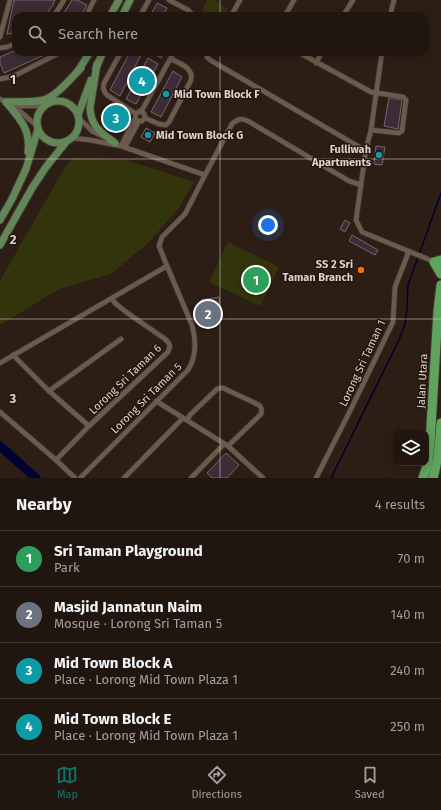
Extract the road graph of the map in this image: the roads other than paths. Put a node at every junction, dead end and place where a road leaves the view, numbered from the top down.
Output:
1 (10, 0) edge
2 (64, 0) edge
3 (94, 0) edge
4 (119, 0) edge
5 (130, 0) edge
6 (149, 0) edge
7 (169, 0) edge
8 (240, 0) edge
9 (294, 0) edge
10 (353, 0) edge
11 (394, 0) edge
12 (56, 12) edge
13 (88, 12) edge
14 (112, 12) edge
15 (124, 12) edge
16 (142, 12) edge
17 (190, 12) edge
18 (234, 12) edge
19 (287, 12) edge
20 (346, 12) edge
21 (391, 12) edge
22 (0, 37) edge
23 (12, 45) edge
24 (0, 48) edge
25 (53, 56) edge
26 (88, 56) edge
27 (101, 56) edge
28 (119, 56) edge
29 (208, 56) edge
30 (305, 56) edge
31 (320, 56) edge
32 (381, 56) edge
33 (170, 58) joint
34 (316, 63) junction
35 (97, 64) junction
36 (81, 68) junction
37 (0, 79) edge
38 (376, 93) junction
39 (3, 100) edge
40 (49, 104) junction
41 (14, 106) junction
42 (141, 112) junction
43 (78, 116) junction
44 (137, 118) junction
45 (145, 118) junction
46 (38, 128) junction
47 (371, 130) junction
48 (69, 140) junction
49 (120, 145) junction
50 (366, 150) junction
51 (26, 169) junction
52 (205, 175) junction
53 (361, 185) junction
54 (0, 220) edge
55 (0, 245) edge
56 (409, 251) junction
57 (439, 262) edge
58 (167, 266) junction
59 (441, 274) edge
60 (441, 285) edge
61 (112, 299) junction
62 (121, 339) dead end
63 (13, 355) junction
64 (0, 362) edge
65 (49, 391) junction
66 (156, 401) junction
67 (0, 412) edge
68 (437, 417) edge
69 (185, 419) junction
70 (441, 423) edge
71 (89, 426) junction
72 (226, 445) junction
73 (56, 460) junction
74 (439, 464) edge
75 (441, 473) edge
76 (75, 478) edge
77 (80, 478) edge
78 (124, 478) edge
79 (191, 478) edge
80 (263, 478) edge
81 (316, 478) edge
82 (423, 478) edge
83 (433, 478) edge

1 - 22 street
2 - 12 street
3 - 13 street
4 - 14 main road
5 - 15 main road
6 - 16 street
7 - 17 street
8 - 18 street
9 - 19 street
10 - 20 street
11 - 21 street
23 - 24 street
25 - 37 street
26 - 36 main road
27 - 35 main road
28 - 44 street
29 - 50 street
30 - 34 street
31 - 34 street
32 - 38 street
33 - 42 street
33 - 45 street
34 - 38 street
35 - 43 main road
35 - 49 main road
36 - 39 main road
36 - 40 main road
38 - 47 street
38 - 47 street
39 - 41 street
39 - 51 main road
40 - 41 street
40 - 43 main road
40 - 46 main road
41 - 46 street
42 - 44 street
42 - 45 street
43 - 48 main road
43 - 49 street
44 - 45 street
44 - 49 street
46 - 48 main road
46 - 51 main road
47 - 50 street
48 - 49 street
48 - 55 main road
49 - 52 street
50 - 53 street
51 - 54 main road
52 - 53 street, Lorong Sri Taman 5
52 - 58 street, Lorong Sri Taman 5
53 - 56 street
56 - 57 street
56 - 81 street, Lorong Sri Taman 1
57 - 59 highway
58 - 61 street
58 - 66 street, Lorong Sri Taman 5
60 - 68 highway, Jalan Utara
61 - 63 street
61 - 71 street, Lorong Sri Taman 6
62 - 65 street
63 - 64 street
63 - 65 street
65 - 71 street
66 - 69 street
66 - 77 street, Lorong Sri Taman 5
67 - 73 street
68 - 82 highway, Jalan Utara
69 - 72 street
69 - 72 street
69 - 78 street
70 - 74 highway
71 - 73 street, Lorong Sri Taman 6
72 - 79 street
72 - 80 street
73 - 76 street
74 - 83 highway
75 - 83 street

